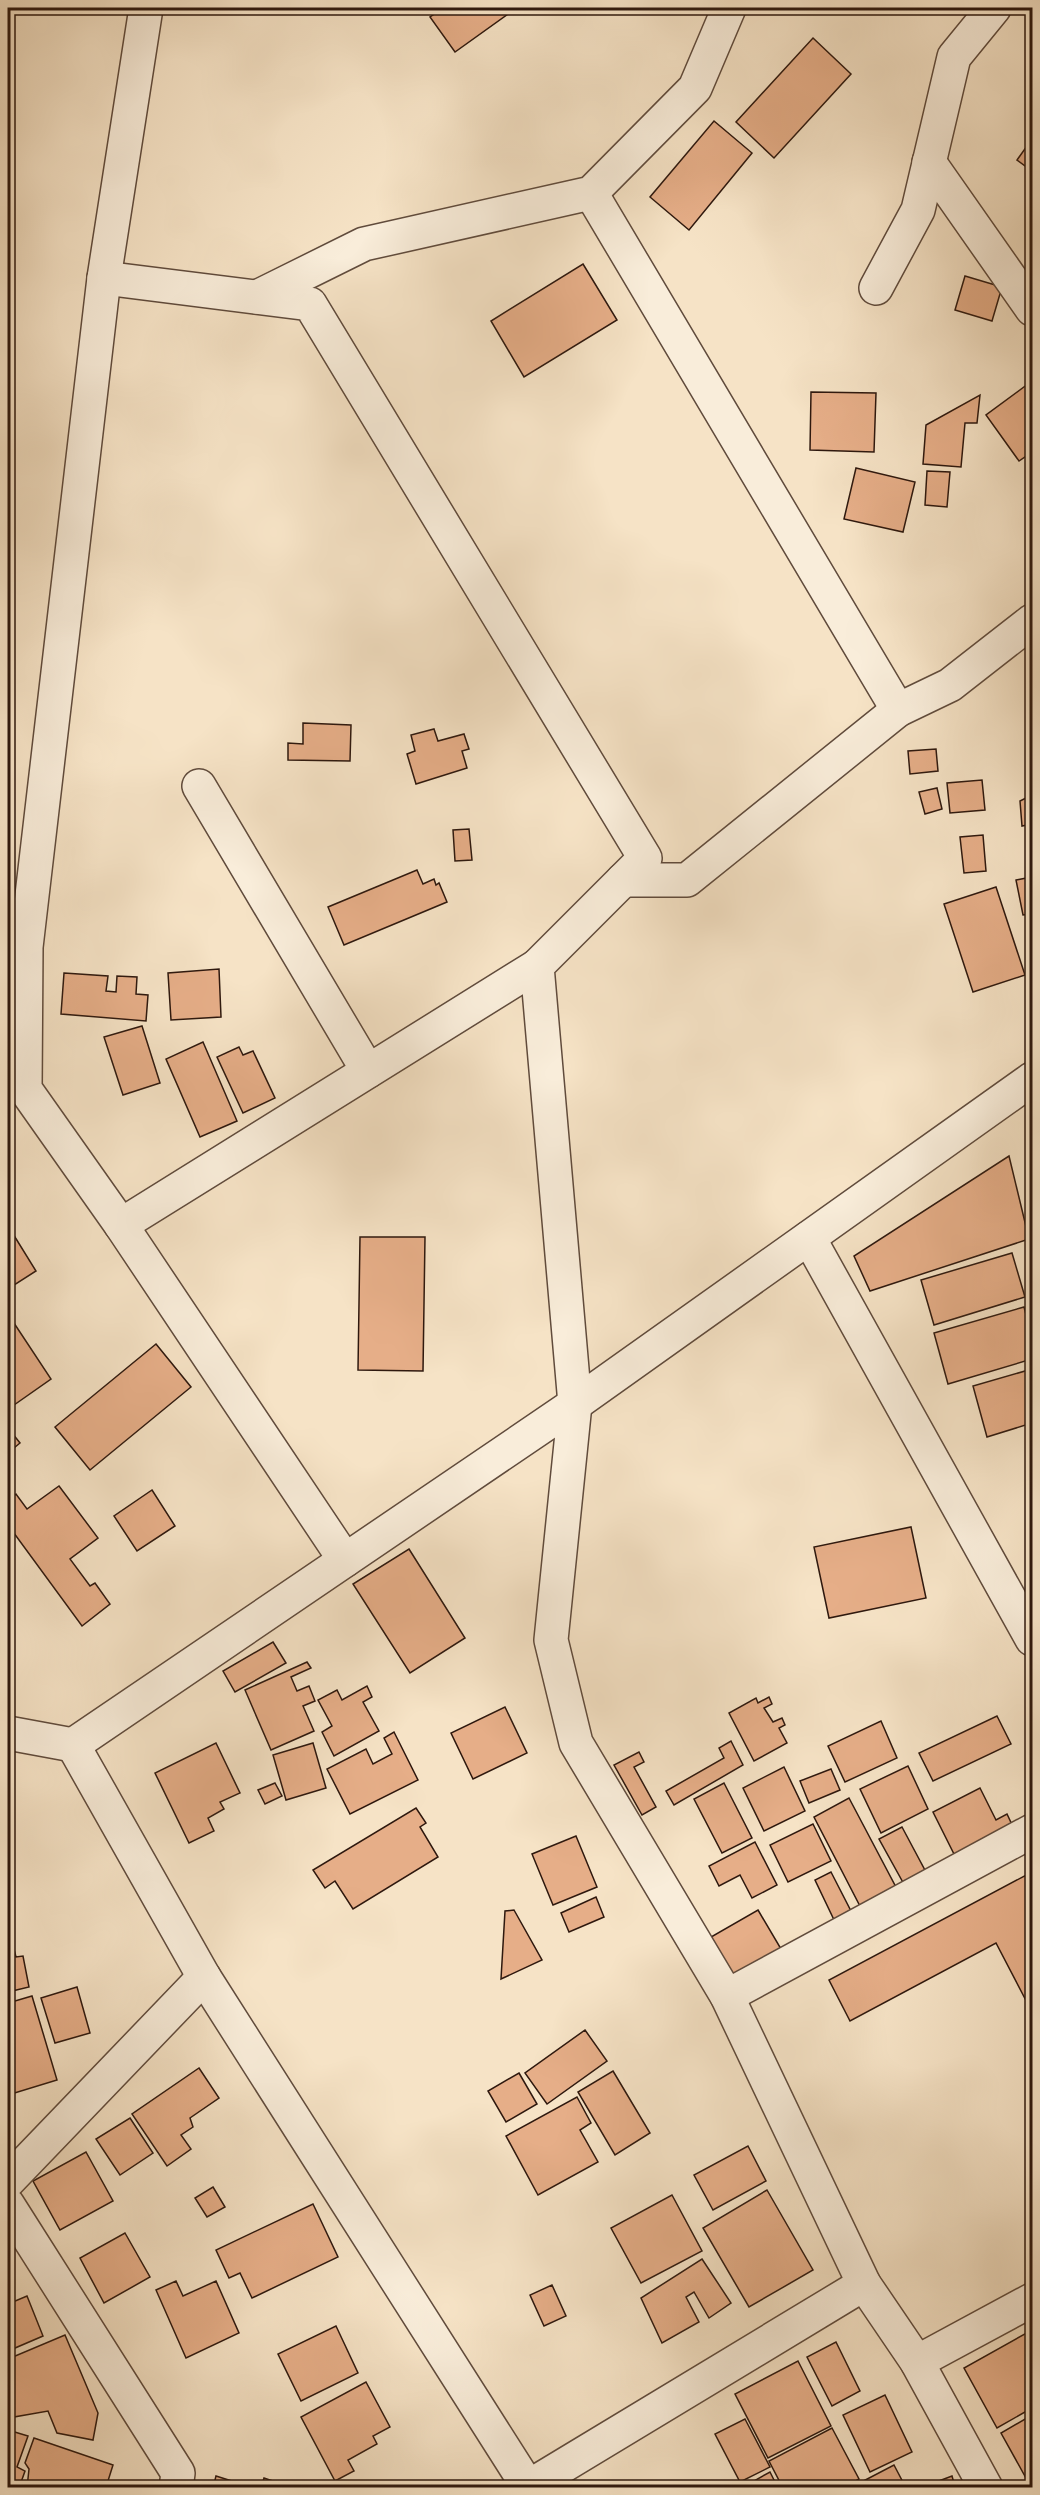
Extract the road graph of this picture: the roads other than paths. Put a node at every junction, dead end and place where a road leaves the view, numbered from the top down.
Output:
1 (147, 8) edge
2 (729, 8) edge
3 (994, 8) edge
4 (929, 162) junction
5 (591, 193) junction
6 (104, 278) junction
7 (876, 288) dead end
8 (257, 297) junction
9 (1032, 309) edge
10 (1032, 621) edge
11 (898, 710) junction
12 (199, 786) dead end
13 (623, 880) junction
14 (537, 966) junction
15 (368, 1071) junction
16 (1032, 1079) edge
17 (121, 1225) junction
18 (809, 1238) junction
19 (575, 1404) junction
20 (345, 1560) junction
21 (1032, 1639) edge
22 (8, 1733) edge
23 (73, 1745) junction
24 (1032, 1831) edge
25 (204, 1977) junction
26 (727, 1996) junction
27 (8, 2181) edge
28 (8, 2205) edge
29 (864, 2284) junction
30 (1032, 2300) edge
31 (917, 2362) junction
32 (176, 2487) edge
33 (529, 2487) edge
34 (986, 2487) edge

1 - 6 street
2 - 5 street
3 - 4 street
4 - 7 street
4 - 9 street
5 - 8 street
5 - 11 street
6 - 8 street
6 - 17 street
8 - 13 street
10 - 11 street
11 - 13 street
12 - 15 street
13 - 14 street
14 - 15 street
14 - 19 street
15 - 17 street
16 - 18 street
17 - 20 street
18 - 19 street
18 - 21 street
19 - 20 street
19 - 26 street
20 - 23 street
22 - 23 street
23 - 25 street
24 - 26 street
25 - 27 street
25 - 33 street
26 - 29 street
28 - 32 street
29 - 31 street
29 - 33 street
30 - 31 street
31 - 34 street

